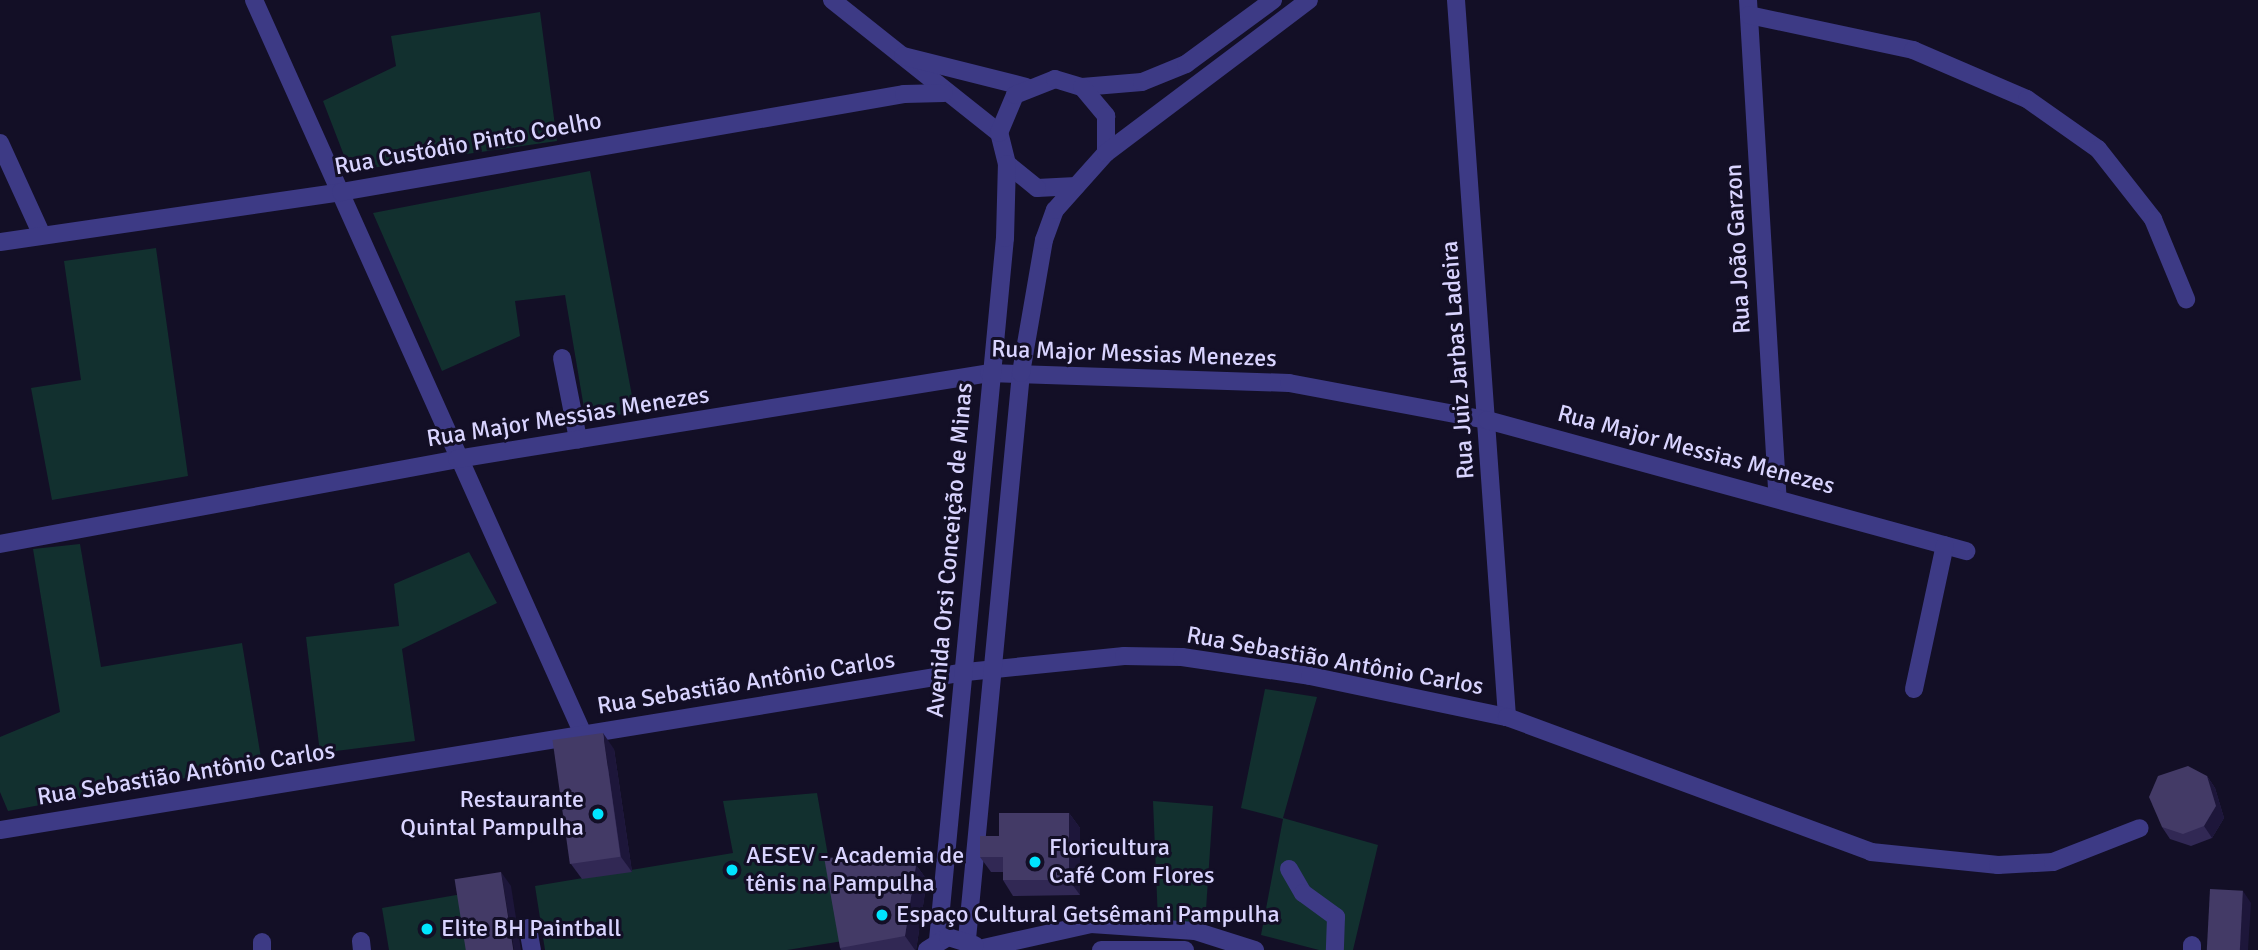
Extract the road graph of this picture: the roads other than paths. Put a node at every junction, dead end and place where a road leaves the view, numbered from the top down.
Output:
1 (254, 0) edge
2 (832, 0) edge
3 (1273, 0) edge
4 (1309, 0) edge
5 (1456, 0) edge
6 (1748, 7) edge
7 (893, 53) junction
8 (1026, 87) junction
9 (1082, 88) junction
10 (944, 93) junction
11 (999, 133) junction
12 (0, 143) edge
13 (1106, 153) junction
14 (1007, 164) junction
15 (1076, 186) junction
16 (341, 192) junction
17 (42, 235) junction
18 (0, 243) edge
19 (2186, 299) dead end
20 (562, 358) dead end
21 (989, 373) junction
22 (1021, 373) junction
23 (1487, 420) junction
24 (578, 439) junction
25 (457, 459) junction
26 (1777, 495) junction
27 (0, 544) edge
28 (1945, 545) junction
29 (1966, 551) dead end
30 (996, 668) junction
31 (966, 671) junction
32 (1914, 689) dead end
33 (1507, 717) junction
34 (583, 734) junction
35 (2140, 828) dead end
36 (0, 830) edge
37 (1289, 869) dead end
38 (528, 928) dead end
39 (933, 945) edge
40 (975, 946) edge
41 (532, 950) edge
42 (1101, 950) edge
43 (1185, 950) edge
44 (1255, 950) edge
45 (1335, 950) edge

1 - 16 street
2 - 7 street
3 - 9 street
4 - 13 street
5 - 23 street, Rua Juiz Jarbas Ladeira
6 - 19 street
6 - 26 street, Rua João Garzon
7 - 8 street
7 - 10 street
8 - 9 street
8 - 11 street
9 - 13 street
10 - 11 street
10 - 16 street, Rua Custódio Pinto Coelho
11 - 14 street
12 - 17 street
13 - 15 street
14 - 15 street
14 - 21 street, Avenida Orsi Conceição de Minas
15 - 22 street
16 - 17 street, Rua Custódio Pinto Coelho
16 - 25 street
17 - 18 street, Rua Custódio Pinto Coelho
20 - 24 street
21 - 22 street, Rua Major Messias Menezes
21 - 24 street, Rua Major Messias Menezes
21 - 31 street, Avenida Orsi Conceição de Minas
22 - 23 street, Rua Major Messias Menezes
22 - 30 street
23 - 26 street, Rua Major Messias Menezes
23 - 33 street, Rua Juiz Jarbas Ladeira
24 - 25 street, Rua Major Messias Menezes
25 - 27 street, Rua Major Messias Menezes
25 - 34 street
26 - 28 street, Rua Major Messias Menezes
28 - 29 street, Rua Major Messias Menezes
28 - 32 street
30 - 31 street, Rua Sebastião Antônio Carlos
30 - 33 street, Rua Sebastião Antônio Carlos
30 - 40 street
31 - 34 street, Rua Sebastião Antônio Carlos
31 - 39 street, Avenida Orsi Conceição de Minas
33 - 35 street, Rua Sebastião Antônio Carlos
34 - 36 street, Rua Sebastião Antônio Carlos
37 - 45 street
38 - 41 street
39 - 40 street
40 - 44 street
42 - 43 street

